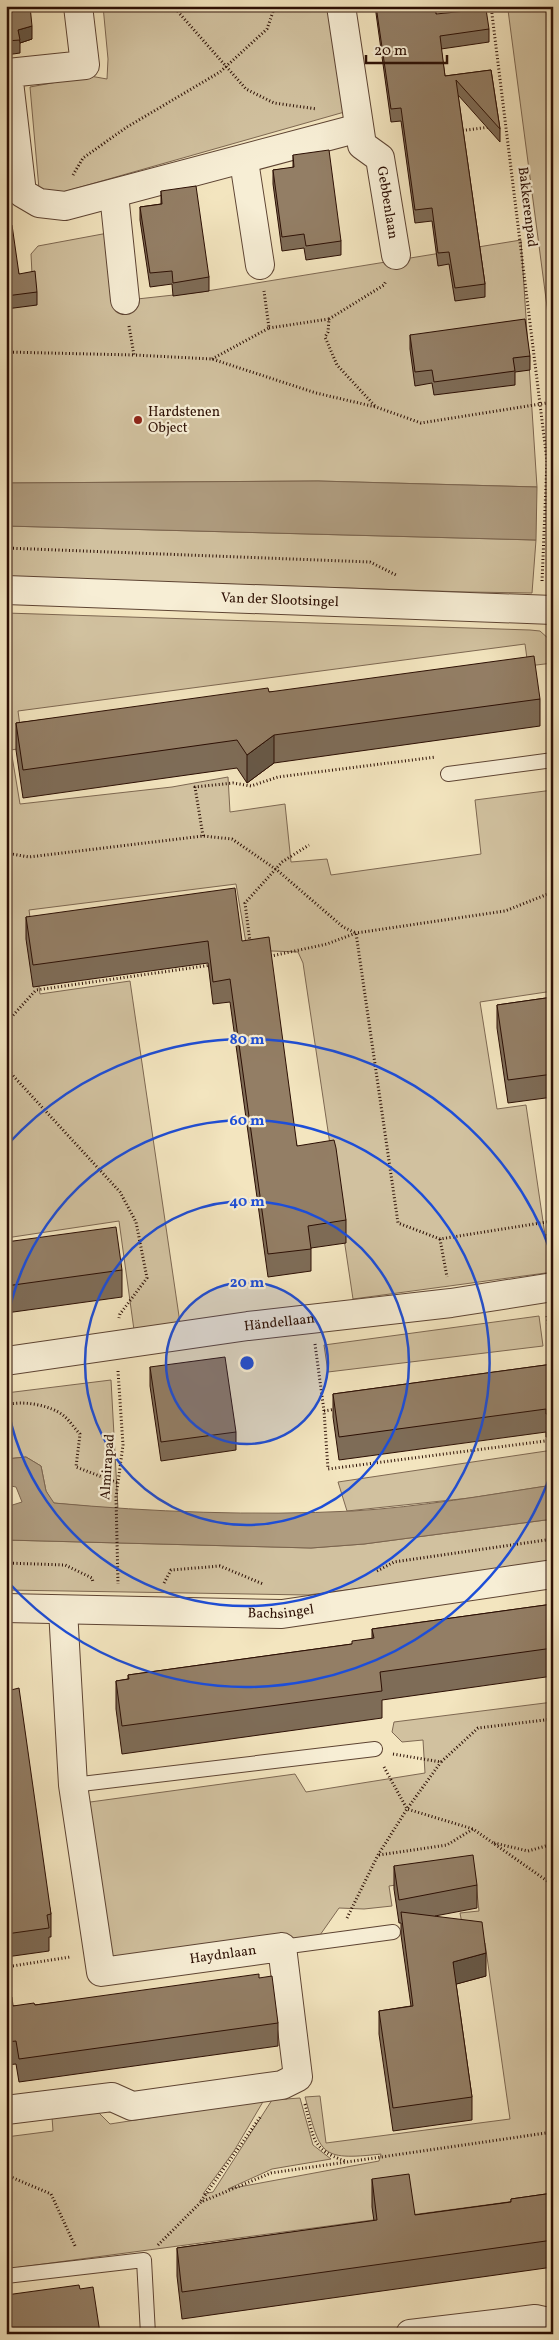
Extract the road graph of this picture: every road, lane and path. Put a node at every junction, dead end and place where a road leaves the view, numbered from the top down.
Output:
1 (78, 6) edge
2 (173, 6) edge
3 (275, 6) edge
4 (341, 6) edge
5 (491, 6) edge
6 (226, 67) junction
7 (358, 122) junction
8 (505, 125) junction
9 (458, 132) edge
10 (244, 160) junction
11 (114, 194) junction
12 (65, 206) junction
13 (396, 255) joint
14 (260, 265) joint
15 (125, 300) joint
16 (329, 319) junction
17 (268, 328) junction
18 (6, 352) edge
19 (134, 355) junction
20 (212, 359) junction
21 (553, 402) edge
22 (540, 404) junction
23 (376, 407) junction
24 (547, 461) junction
25 (553, 461) edge
26 (6, 548) edge
27 (543, 559) dead end
28 (399, 577) dead end
29 (532, 582) dead end
30 (547, 583) dead end
31 (6, 590) edge
32 (553, 610) edge
33 (444, 756) dead end
34 (553, 760) edge
35 (448, 774) dead end
36 (203, 836) junction
37 (308, 845) dead end
38 (6, 853) edge
39 (277, 870) junction
40 (553, 892) edge
41 (356, 933) junction
42 (251, 950) edge
43 (261, 958) edge
44 (213, 965) edge
45 (6, 1023) edge
46 (6, 1068) edge
47 (553, 1221) edge
48 (440, 1238) junction
49 (547, 1288) edge
50 (451, 1303) junction
51 (312, 1319) junction
52 (116, 1345) junction
53 (553, 1352) edge
54 (6, 1361) edge
55 (6, 1405) edge
56 (343, 1408) edge
57 (324, 1411) junction
58 (553, 1440) edge
59 (118, 1483) junction
60 (553, 1539) edge
61 (118, 1561) dead end
62 (6, 1563) edge
63 (376, 1572) dead end
64 (553, 1574) edge
65 (270, 1585) dead end
66 (6, 1608) edge
67 (63, 1610) junction
68 (105, 1610) junction
69 (149, 1611) junction
70 (553, 1719) edge
71 (375, 1749) junction
72 (441, 1762) junction
73 (73, 1786) junction
74 (407, 1809) junction
75 (473, 1829) junction
76 (491, 1842) junction
77 (553, 1844) edge
78 (378, 1855) junction
79 (553, 1884) edge
80 (393, 1932) dead end
81 (334, 1940) junction
82 (282, 1947) junction
83 (98, 1953) junction
84 (6, 1967) edge
85 (290, 2081) junction
86 (6, 2110) edge
87 (553, 2132) edge
88 (348, 2162) junction
89 (6, 2175) edge
90 (200, 2202) junction
91 (144, 2260) junction
92 (84, 2267) junction
93 (6, 2276) edge
94 (553, 2323) edge
95 (449, 2331) edge
96 (148, 2334) edge
97 (410, 2334) edge

1 - 12 street
2 - 6 path
3 - 6 path
4 - 7 street, Gebbenlaan
5 - 8 path, Bakkerenpad
6 - 7 path
6 - 12 path
7 - 10 street
7 - 13 street, Gebbenlaan
8 - 9 path
8 - 22 path, Bakkerenpad
10 - 11 street
10 - 14 street
11 - 12 street
11 - 15 street
13 - 16 path
14 - 17 path
15 - 19 path
16 - 17 path
16 - 23 path
17 - 20 path
18 - 19 path
19 - 20 path
20 - 23 path
21 - 22 path
22 - 23 path
22 - 24 path, Bakkerenpad
24 - 25 path
24 - 27 path, Bakkerenpad
26 - 28 path
29 - 30 path
31 - 32 street, Van der Slootsingel
33 - 36 path
34 - 35 lane
36 - 38 path
36 - 39 path
37 - 39 path
39 - 41 path
39 - 42 path
40 - 41 path
41 - 43 path
41 - 48 path
44 - 45 path
46 - 52 path, Almirapad
47 - 48 path
48 - 50 path
49 - 50 street, Händellaan
49 - 53 path
50 - 51 street, Händellaan
51 - 52 street, Händellaan
51 - 57 path
52 - 54 street, Händellaan
52 - 59 path, Almirapad
55 - 59 path
56 - 57 path
57 - 58 path
59 - 61 path, Almirapad
60 - 63 path
62 - 68 path
64 - 69 street, Bachsingel
65 - 69 path
66 - 67 street, Bachsingel
67 - 68 street, Bachsingel
67 - 73 street, Haydnlaan
68 - 69 street, Bachsingel
70 - 72 path
71 - 72 path
71 - 73 lane
71 - 74 path
72 - 74 path
73 - 83 street, Haydnlaan
74 - 75 path
74 - 78 path
75 - 76 path
75 - 78 path
76 - 77 path
76 - 79 path
78 - 81 path
80 - 81 lane
81 - 82 lane
82 - 83 street, Haydnlaan
82 - 85 street
83 - 84 path
85 - 86 street
85 - 88 path
85 - 90 path
87 - 88 path
88 - 90 path
89 - 92 path
90 - 91 path
91 - 92 lane
91 - 96 lane
92 - 93 lane
94 - 95 street
95 - 97 street

